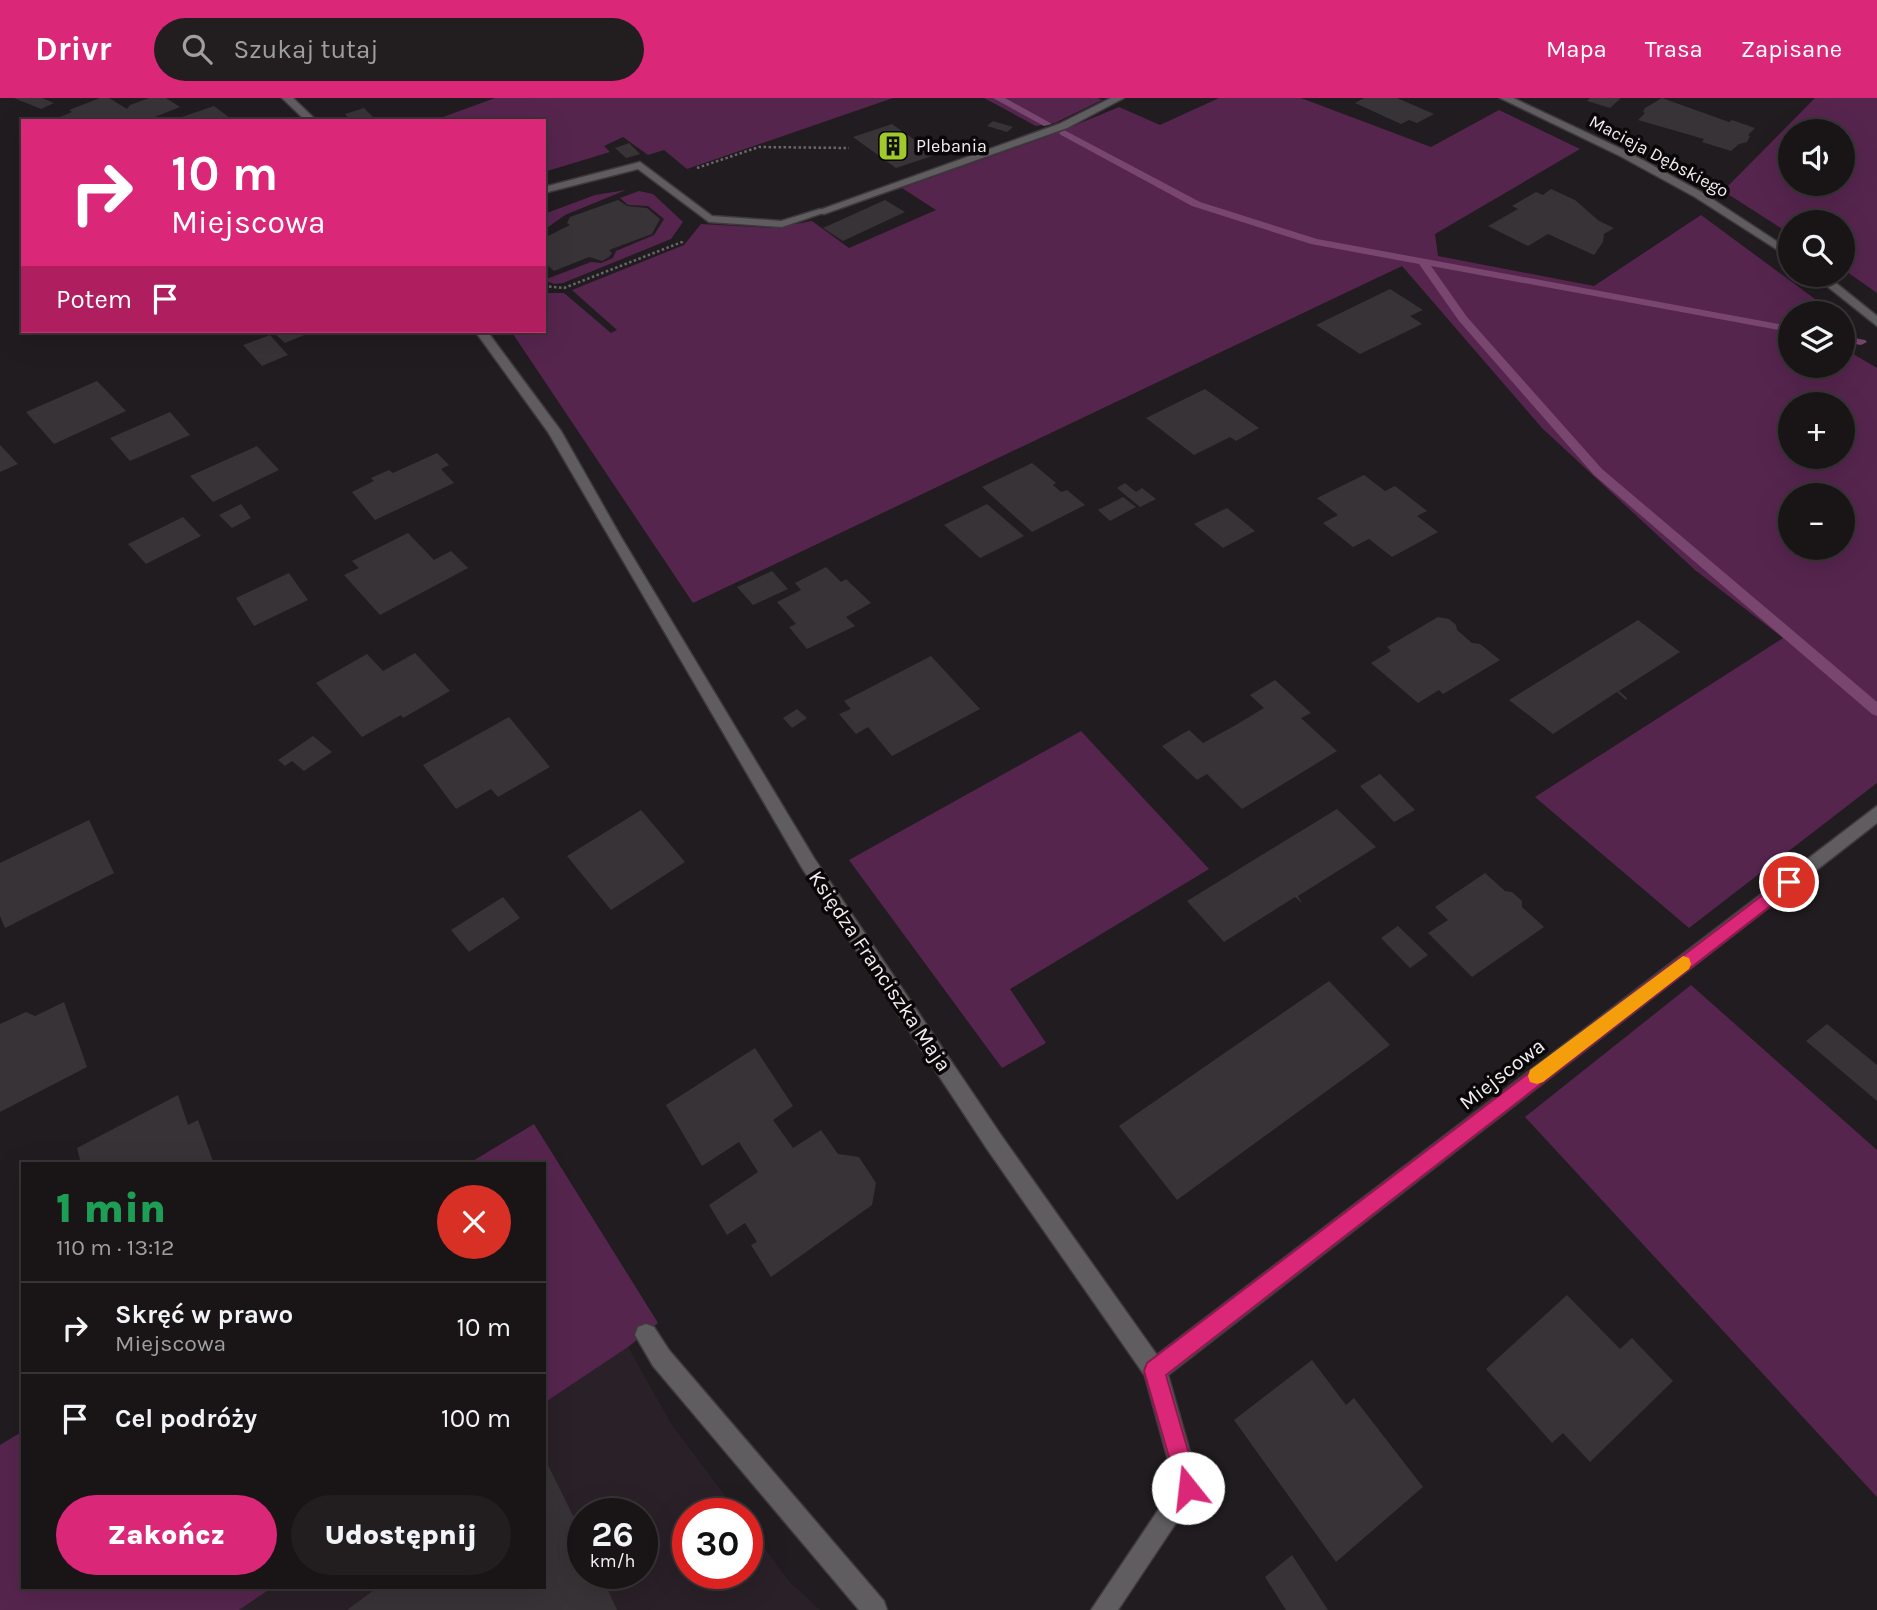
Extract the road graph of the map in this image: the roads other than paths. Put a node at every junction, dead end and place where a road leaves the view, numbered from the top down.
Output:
1 (287, 98) edge
2 (1119, 98) edge
3 (1505, 98) edge
4 (310, 119) edge
5 (546, 189) edge
6 (1778, 246) edge
7 (1834, 287) edge
8 (1877, 322) edge
9 (482, 333) edge
10 (1877, 813) edge
11 (646, 1335) dead end
12 (1155, 1371) junction
13 (875, 1610) edge
14 (1103, 1610) edge

1 - 4 street
2 - 5 street
3 - 6 street, Macieja Dębskiego
7 - 8 street
9 - 12 street, Księdza Franciszka Maja
10 - 12 street, Miejscowa
11 - 13 street
12 - 14 street, Księdza Franciszka Maja

